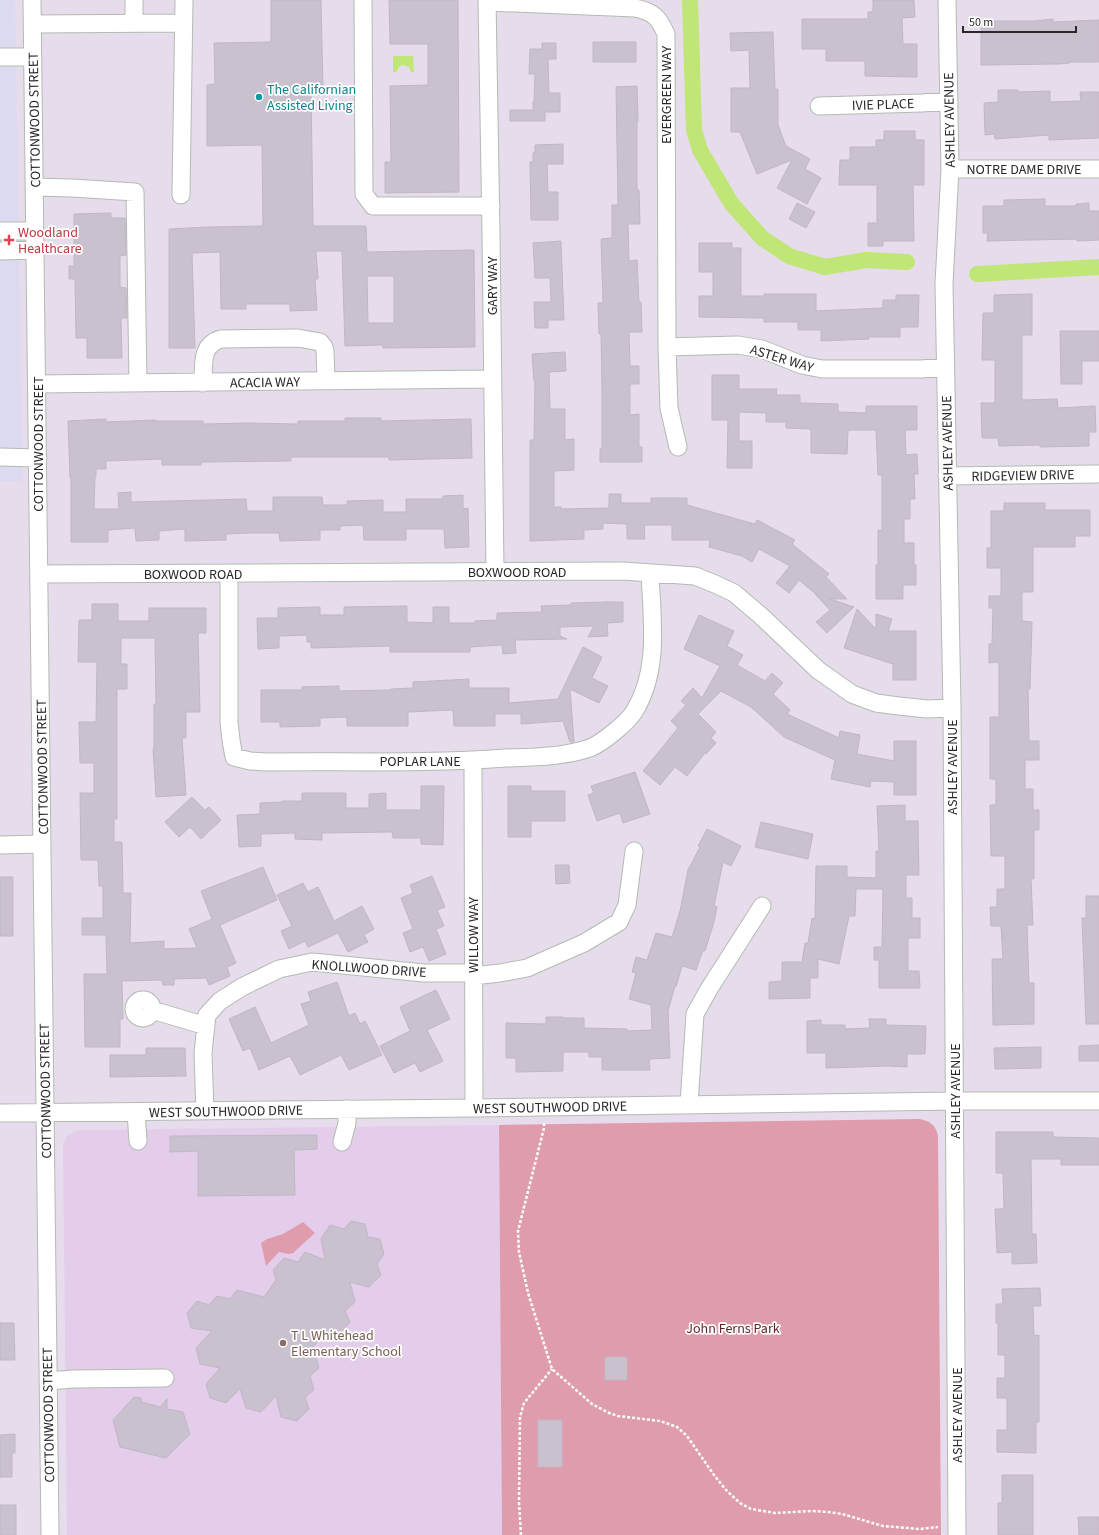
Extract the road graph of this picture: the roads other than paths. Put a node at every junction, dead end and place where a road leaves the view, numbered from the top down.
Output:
1 (32, 0) edge
2 (134, 0) edge
3 (184, 0) edge
4 (363, 0) edge
5 (947, 0) edge
6 (487, 1) edge
7 (134, 23) junction
8 (183, 23) junction
9 (33, 24) junction
10 (0, 57) edge
11 (33, 57) junction
12 (948, 101) junction
13 (819, 106) dead end
14 (950, 169) junction
15 (1099, 169) edge
16 (34, 187) junction
17 (181, 195) dead end
18 (491, 206) junction
19 (0, 231) edge
20 (35, 231) junction
21 (36, 250) junction
22 (0, 251) edge
23 (667, 347) junction
24 (945, 367) junction
25 (492, 379) junction
26 (326, 380) junction
27 (204, 383) junction
28 (37, 384) junction
29 (138, 384) junction
30 (678, 447) dead end
31 (0, 457) edge
32 (38, 458) junction
33 (1099, 474) edge
34 (947, 476) junction
35 (495, 572) junction
36 (39, 574) junction
37 (229, 574) junction
38 (650, 574) junction
39 (952, 708) junction
40 (473, 761) junction
41 (42, 844) junction
42 (0, 845) edge
43 (634, 851) dead end
44 (762, 906) dead end
45 (473, 974) junction
46 (152, 1010) dead end
47 (206, 1026) junction
48 (955, 1101) junction
49 (1099, 1101) edge
50 (689, 1104) junction
51 (474, 1108) junction
52 (347, 1109) junction
53 (205, 1111) junction
54 (45, 1112) junction
55 (136, 1112) junction
56 (0, 1113) edge
57 (138, 1140) dead end
58 (342, 1142) dead end
59 (165, 1378) dead end
60 (48, 1381) junction
61 (50, 1535) edge
62 (957, 1535) edge

1 - 9 street, COTTONWOOD STREET
2 - 7 street
3 - 8 street
4 - 18 street
5 - 12 street, ASHLEY AVENUE
6 - 18 street, GARY WAY
6 - 23 street, EVERGREEN WAY
7 - 8 street
7 - 9 street
8 - 17 street
9 - 11 street, COTTONWOOD STREET
10 - 11 street
11 - 16 street, COTTONWOOD STREET
12 - 13 street, IVIE PLACE
12 - 14 street, ASHLEY AVENUE
14 - 15 street, NOTRE DAME DRIVE
14 - 24 street, ASHLEY AVENUE
16 - 20 street, COTTONWOOD STREET
16 - 29 street
18 - 25 street, GARY WAY
19 - 20 street
20 - 21 street, COTTONWOOD STREET
21 - 22 street
21 - 28 street, COTTONWOOD STREET
23 - 24 street, ASTER WAY
23 - 30 street, EVERGREEN WAY
24 - 34 street, ASHLEY AVENUE
25 - 26 street, ACACIA WAY
25 - 35 street, GARY WAY
26 - 27 street, ACACIA WAY
26 - 27 street
27 - 29 street, ACACIA WAY
28 - 29 street, ACACIA WAY
28 - 32 street, COTTONWOOD STREET
31 - 32 street
32 - 36 street, COTTONWOOD STREET
33 - 34 street, RIDGEVIEW DRIVE
34 - 39 street, ASHLEY AVENUE
35 - 37 street, BOXWOOD ROAD
35 - 38 street, BOXWOOD ROAD
36 - 37 street, BOXWOOD ROAD
36 - 41 street, COTTONWOOD STREET
37 - 40 street, POPLAR LANE
38 - 39 street, BOXWOOD ROAD
38 - 40 street, POPLAR LANE
39 - 48 street, ASHLEY AVENUE
40 - 45 street, WILLOW WAY
41 - 42 street
41 - 54 street, COTTONWOOD STREET
43 - 45 street, KNOLLWOOD DRIVE
44 - 50 street
45 - 47 street, KNOLLWOOD DRIVE
45 - 51 street, WILLOW WAY
46 - 47 street
47 - 53 street, KNOLLWOOD DRIVE
48 - 49 street, WEST SOUTHWOOD DRIVE
48 - 50 street, WEST SOUTHWOOD DRIVE
48 - 62 street, ASHLEY AVENUE
50 - 51 street, WEST SOUTHWOOD DRIVE
51 - 52 street, WEST SOUTHWOOD DRIVE
52 - 53 street, WEST SOUTHWOOD DRIVE
52 - 58 street
53 - 55 street, WEST SOUTHWOOD DRIVE
54 - 55 street, WEST SOUTHWOOD DRIVE
54 - 56 street, WEST SOUTHWOOD DRIVE
54 - 60 street, COTTONWOOD STREET
55 - 57 street
59 - 60 street
60 - 61 street, COTTONWOOD STREET

